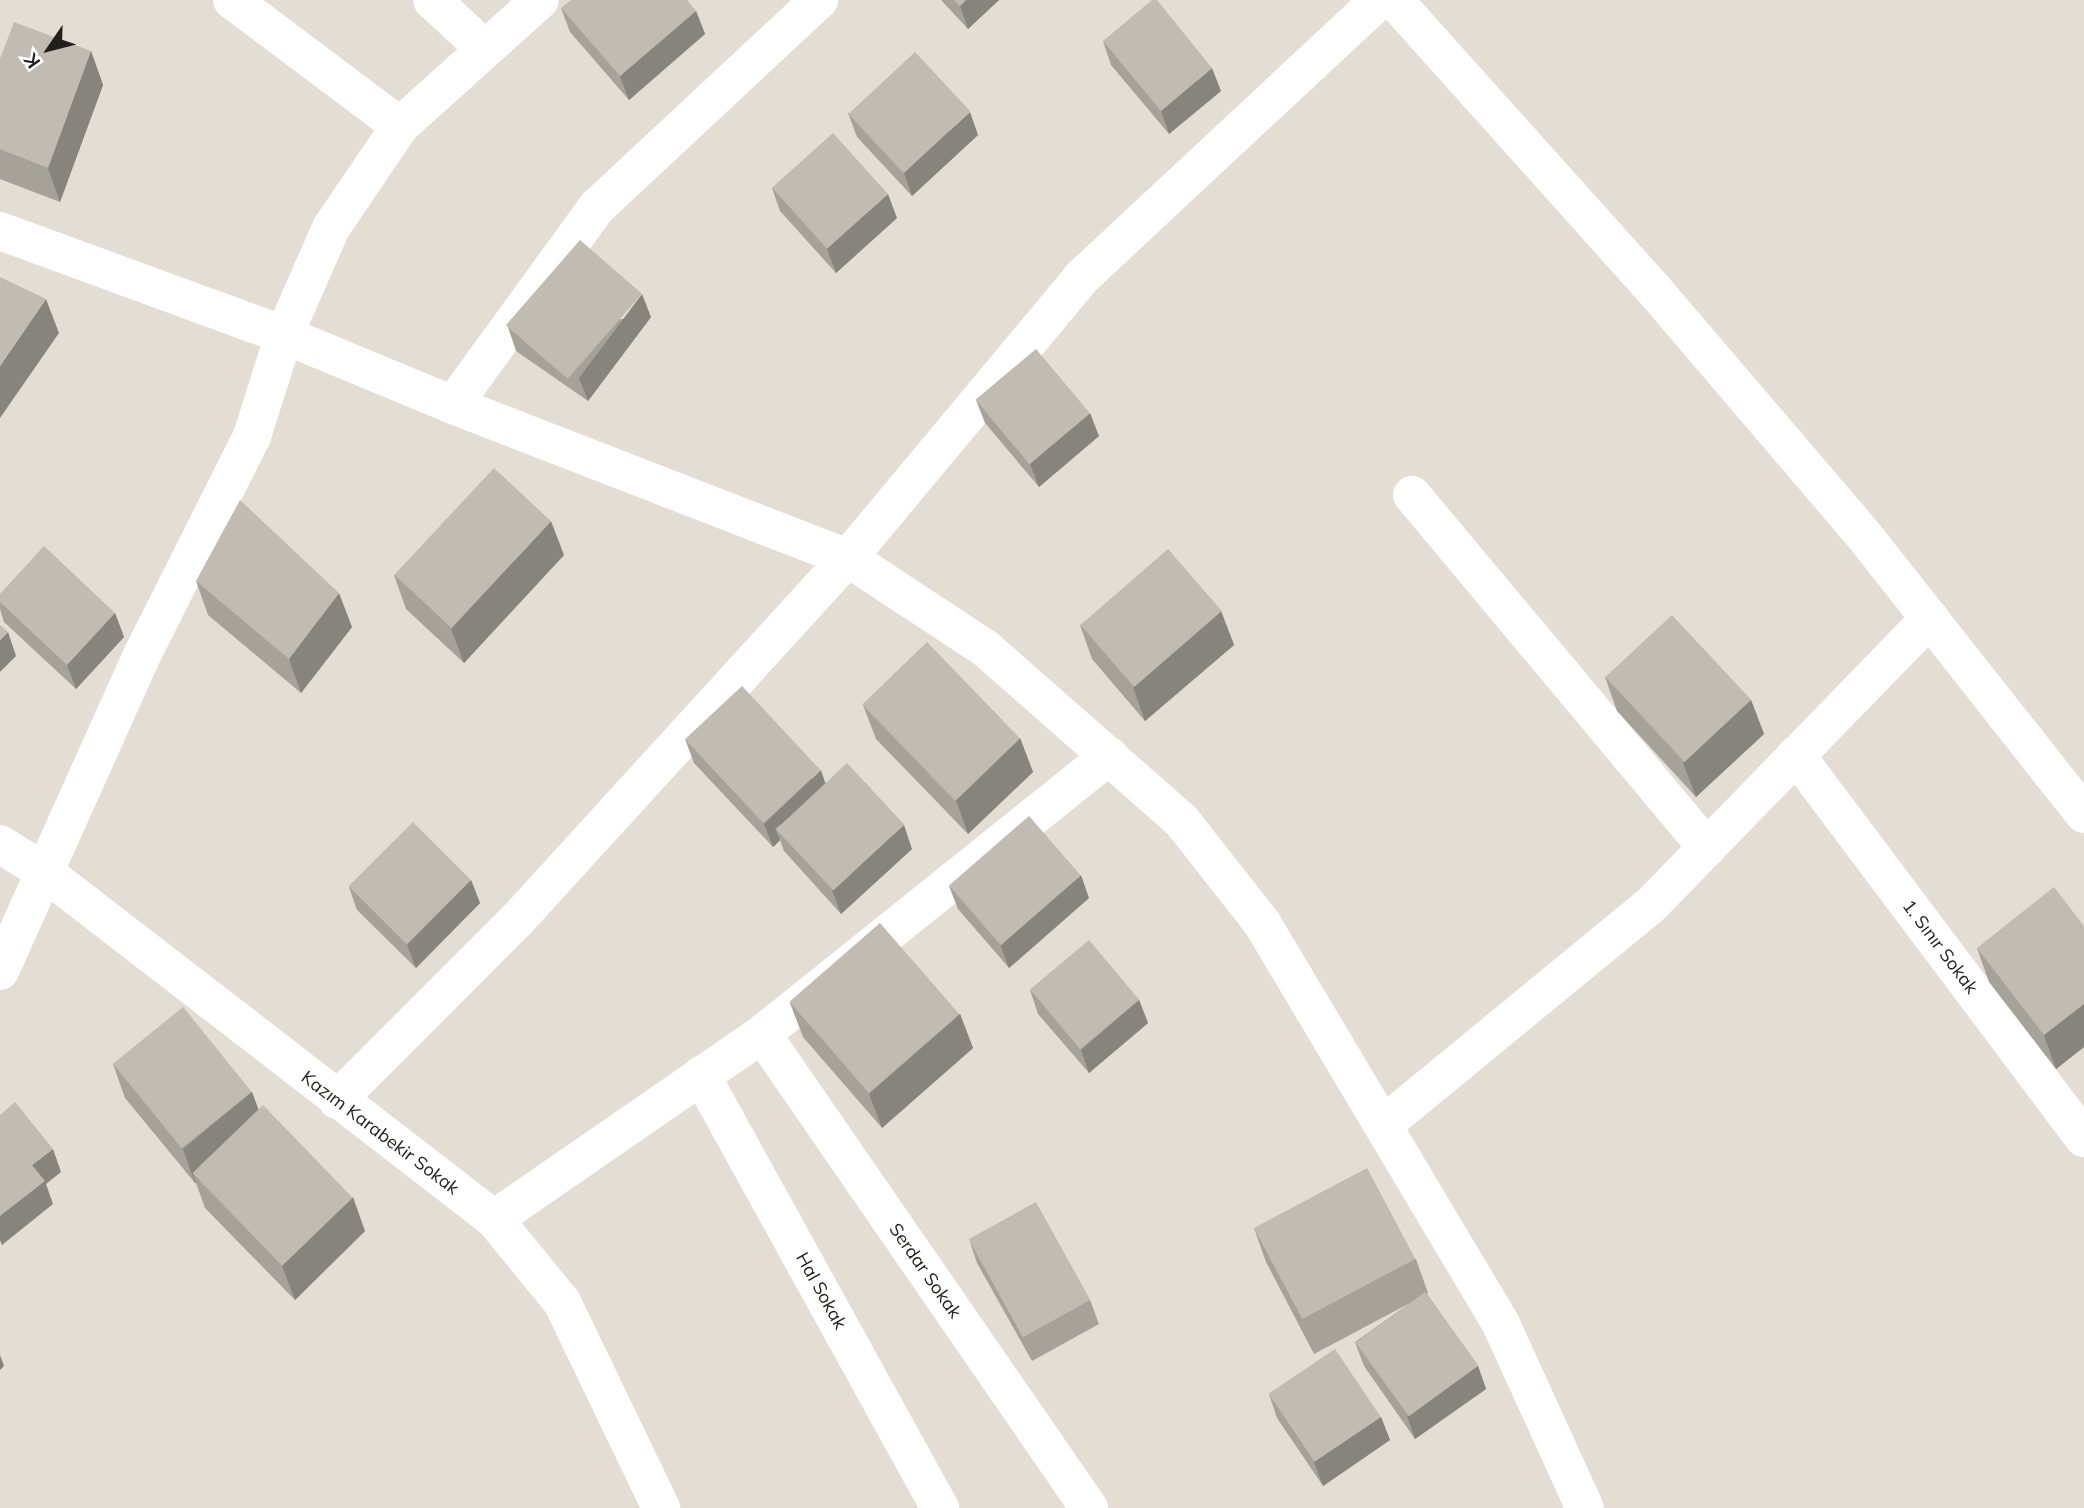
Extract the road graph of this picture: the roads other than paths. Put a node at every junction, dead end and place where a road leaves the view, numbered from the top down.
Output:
1 (232, 0) edge
2 (432, 0) edge
3 (540, 0) edge
4 (819, 0) edge
5 (1379, 0) edge
6 (1394, 0) edge
7 (485, 50) junction
8 (400, 126) junction
9 (0, 231) edge
10 (284, 335) junction
11 (453, 405) junction
12 (1412, 495) dead end
13 (848, 558) junction
14 (1930, 618) junction
15 (1796, 755) junction
16 (1109, 756) junction
17 (2084, 814) edge
18 (0, 844) edge
19 (1707, 848) junction
20 (43, 871) junction
21 (0, 971) edge
22 (762, 1034) junction
23 (701, 1075) junction
24 (337, 1100) junction
25 (1383, 1125) junction
26 (2084, 1138) edge
27 (494, 1219) junction
28 (661, 1508) edge
29 (940, 1508) edge
30 (1089, 1508) edge
31 (1586, 1508) edge

1 - 8 street
2 - 7 street
3 - 7 street
4 - 11 street
5 - 13 street
6 - 14 street
7 - 8 street
8 - 10 street
9 - 10 street
10 - 11 street
10 - 20 street
11 - 13 street
12 - 19 street
13 - 16 street
13 - 24 street
14 - 15 street
14 - 17 street
15 - 19 street
15 - 26 street, 1. Sınır Sokak
16 - 22 street
16 - 25 street
18 - 20 street, Kazım Karabekir Sokak
19 - 25 street
20 - 21 street
20 - 24 street, Kazım Karabekir Sokak
22 - 23 street
22 - 30 street, Serdar Sokak
23 - 27 street
23 - 29 street, Hal Sokak
24 - 27 street, Kazım Karabekir Sokak
25 - 31 street
27 - 28 street, Kazım Karabekir Sokak

